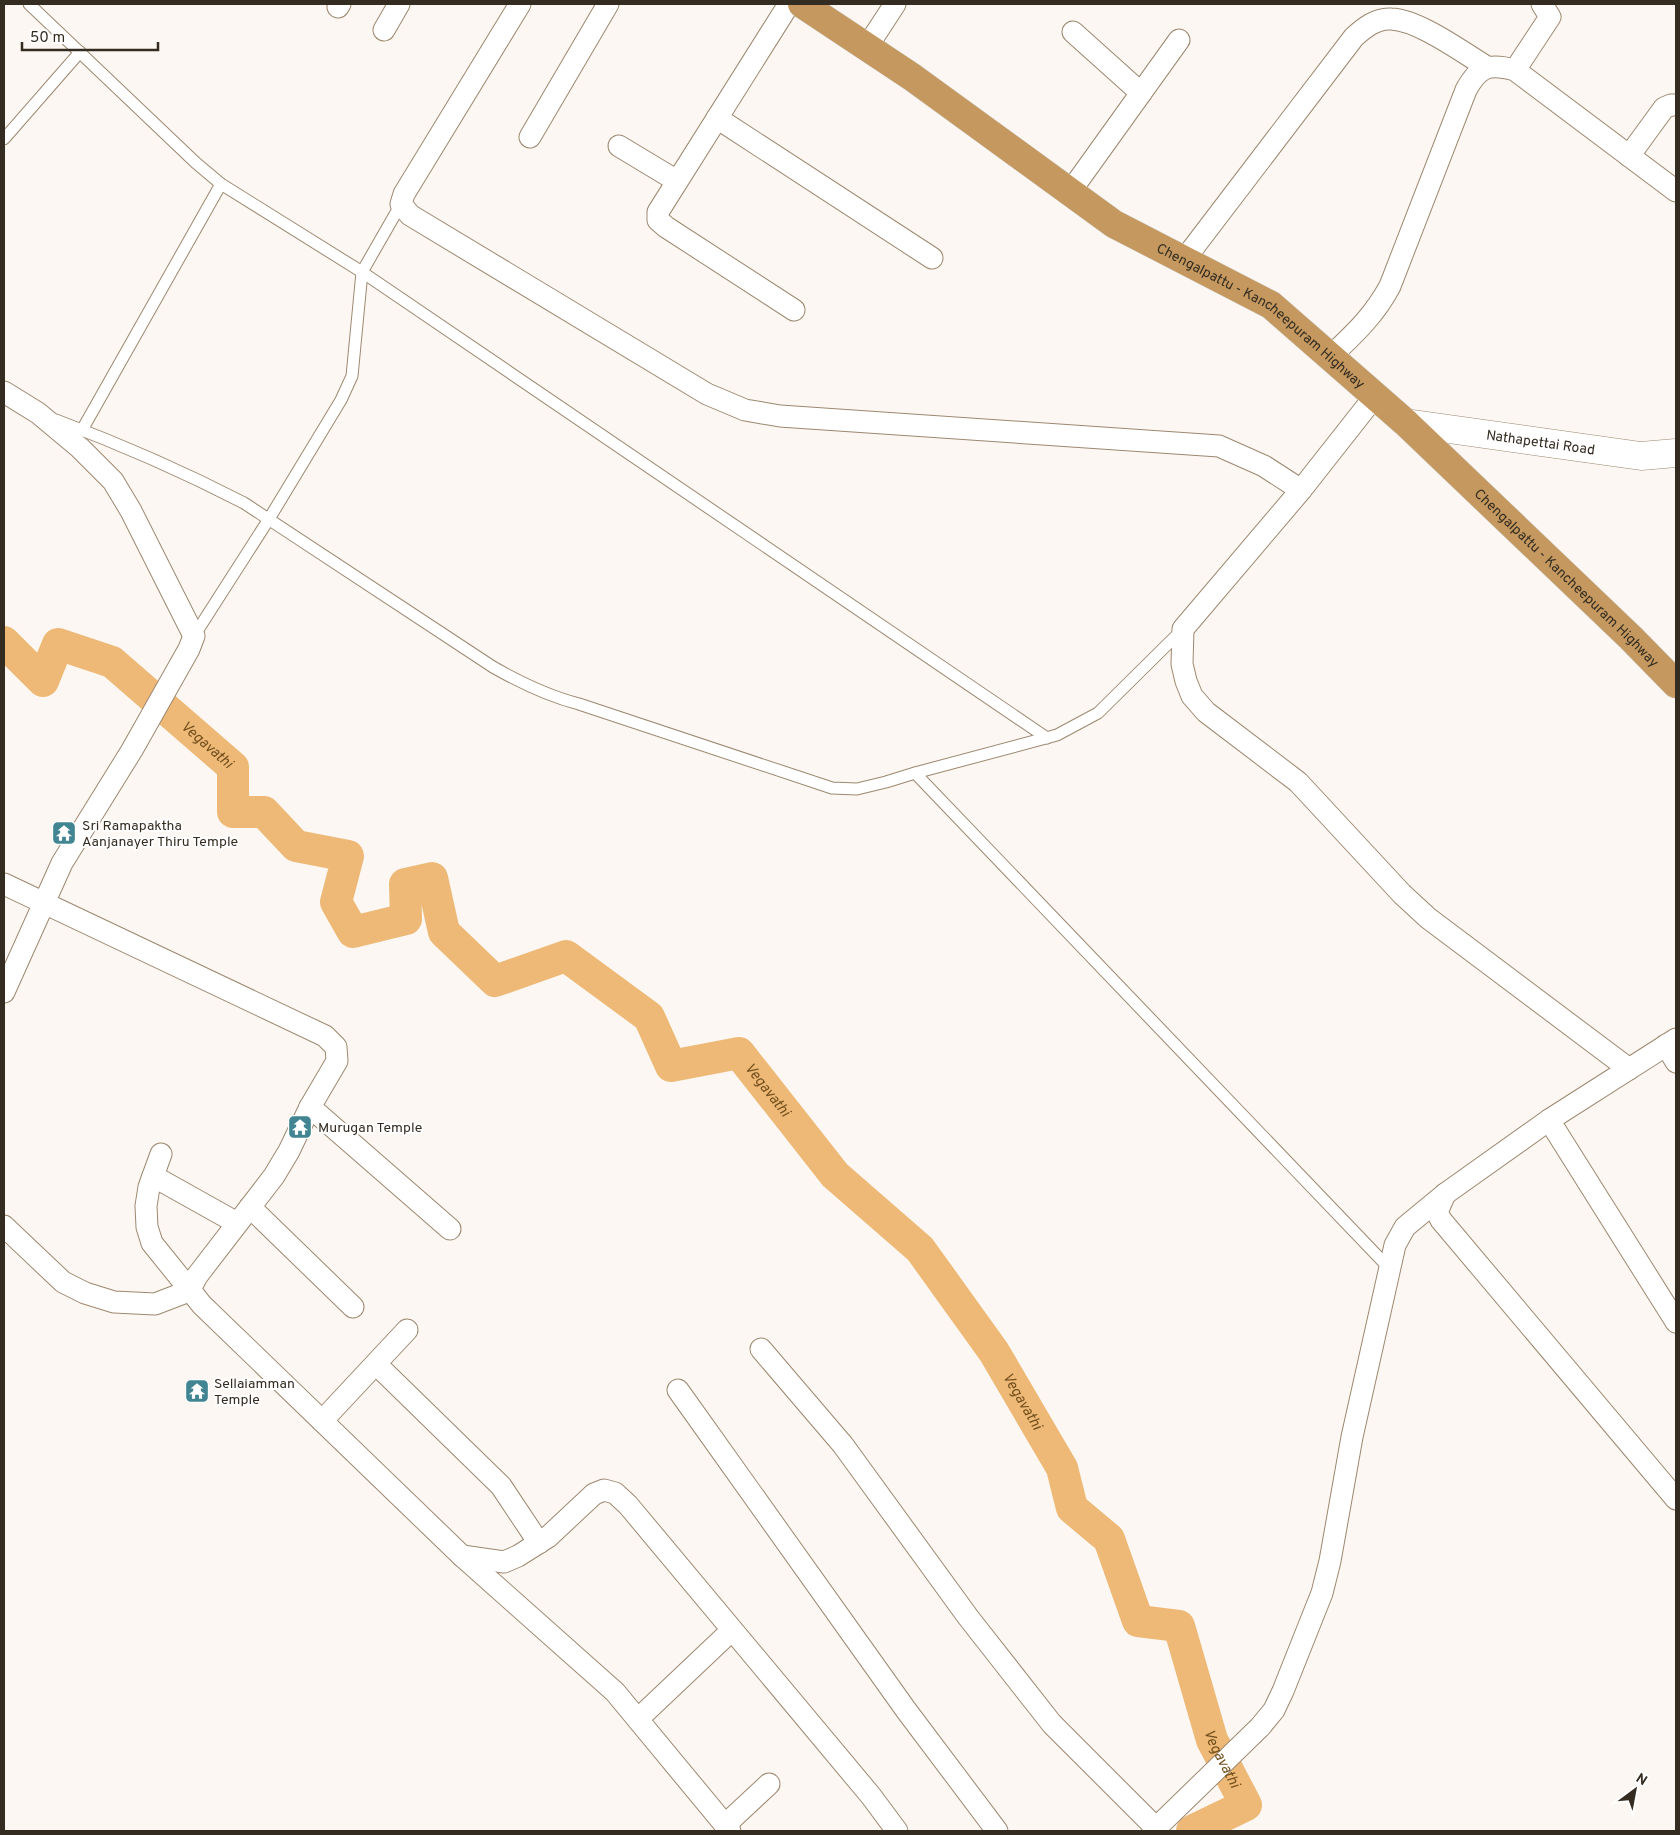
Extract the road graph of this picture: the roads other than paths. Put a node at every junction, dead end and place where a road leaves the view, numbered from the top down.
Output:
1 (29, 4) edge
2 (399, 4) edge
3 (520, 4) edge
4 (608, 4) edge
5 (789, 4) edge
6 (802, 4) edge
7 (896, 4) edge
8 (1385, 4) edge
9 (1542, 4) edge
10 (1369, 24) junction
11 (384, 30) dead end
12 (1074, 32) dead end
13 (1179, 40) dead end
14 (867, 46) junction
15 (80, 52) junction
16 (1488, 67) junction
17 (1515, 70) junction
18 (1141, 93) junction
19 (1676, 104) edge
20 (717, 118) junction
21 (530, 137) dead end
22 (4, 139) edge
23 (619, 146) dead end
24 (1629, 156) junction
25 (677, 181) junction
26 (221, 184) junction
27 (1676, 190) edge
28 (1070, 192) junction
29 (402, 204) junction
30 (932, 258) dead end
31 (1184, 260) junction
32 (362, 272) junction
33 (794, 310) dead end
34 (1330, 357) junction
35 (4, 392) edge
36 (1375, 396) junction
37 (38, 413) junction
38 (1406, 423) junction
39 (82, 430) junction
40 (1676, 453) edge
41 (1302, 490) junction
42 (269, 519) junction
43 (1183, 629) junction
44 (194, 636) junction
45 (1676, 684) edge
46 (1047, 738) junction
47 (915, 773) junction
48 (4, 884) edge
49 (44, 902) junction
50 (4, 992) edge
51 (1673, 1049) edge
52 (1629, 1069) junction
53 (310, 1107) junction
54 (1549, 1120) junction
55 (161, 1154) dead end
56 (153, 1176) junction
57 (1445, 1194) junction
58 (244, 1215) junction
59 (4, 1226) edge
60 (450, 1230) dead end
61 (1390, 1269) junction
62 (189, 1290) junction
63 (353, 1308) dead end
64 (1676, 1322) edge
65 (407, 1330) dead end
66 (760, 1349) dead end
67 (376, 1364) junction
68 (678, 1390) dead end
69 (322, 1421) junction
70 (1676, 1500) edge
71 (539, 1542) junction
72 (462, 1556) junction
73 (732, 1630) junction
74 (638, 1719) junction
75 (769, 1784) dead end
76 (727, 1828) edge
77 (1155, 1830) edge
78 (896, 1831) edge
79 (997, 1831) edge

1 - 15 lane
2 - 11 street
3 - 29 street
4 - 21 street
5 - 20 street
6 - 14 highway, Chengalpattu - Kancheepuram Highway
7 - 14 street
8 - 10 street
9 - 17 street
10 - 16 street
10 - 31 street
12 - 18 street
13 - 18 street
14 - 28 highway, Chengalpattu - Kancheepuram Highway
15 - 22 lane
15 - 26 lane
16 - 17 street
16 - 34 street
17 - 24 street
18 - 28 street
19 - 24 street
20 - 25 street
20 - 30 street
23 - 25 street
24 - 27 street
25 - 33 street
26 - 32 lane
26 - 39 lane
28 - 31 highway, Chengalpattu - Kancheepuram Highway
29 - 32 lane
29 - 41 street
31 - 34 highway, Chengalpattu - Kancheepuram Highway
32 - 42 lane
32 - 46 lane
34 - 36 highway, Chengalpattu - Kancheepuram Highway
35 - 37 street
36 - 38 highway, Chengalpattu - Kancheepuram Highway
36 - 41 street
37 - 39 lane
37 - 44 street
38 - 40 street, Nathapettai Road
38 - 45 highway, Chengalpattu - Kancheepuram Highway
39 - 42 lane
41 - 43 street
42 - 44 lane
42 - 47 lane
43 - 46 lane
43 - 52 street
44 - 49 street
46 - 47 lane
47 - 61 lane
48 - 49 street
49 - 50 street
49 - 53 street
51 - 52 street
52 - 54 street
53 - 58 street
53 - 60 street
54 - 57 street
54 - 64 street
55 - 56 street
56 - 58 street
56 - 62 street
57 - 61 street
57 - 70 street
58 - 62 street
58 - 63 street
59 - 62 street
61 - 77 street
62 - 69 street
65 - 67 street
66 - 77 street
67 - 69 street
67 - 71 street
68 - 79 street
69 - 72 street
71 - 72 street
71 - 73 street
72 - 74 street
73 - 74 street
73 - 78 street
74 - 76 street
75 - 76 street

